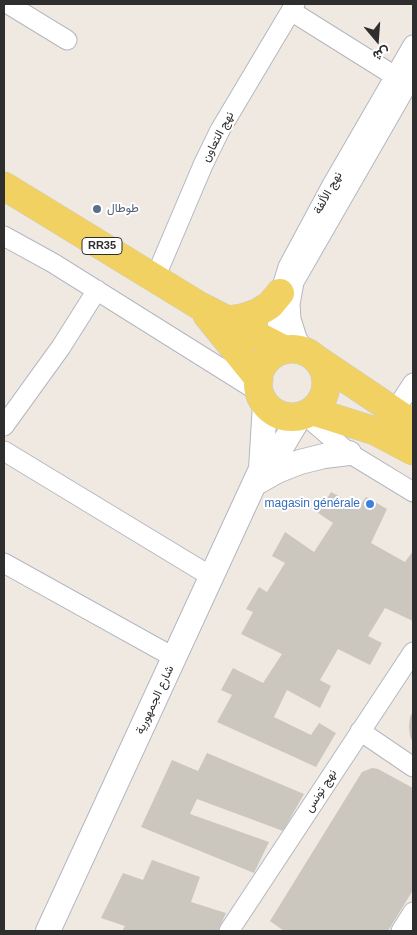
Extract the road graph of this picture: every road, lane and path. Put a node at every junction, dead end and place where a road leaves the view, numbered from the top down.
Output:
1 (8, 4) edge
2 (293, 7) edge
3 (66, 40) dead end
4 (413, 45) edge
5 (407, 81) edge
6 (4, 186) edge
7 (329, 206) junction
8 (4, 236) edge
9 (155, 278) junction
10 (97, 290) junction
11 (280, 293) junction
12 (200, 306) junction
13 (227, 320) junction
14 (297, 352) junction
15 (413, 384) edge
16 (261, 391) junction
17 (306, 414) junction
18 (404, 418) edge
19 (4, 426) edge
20 (4, 451) edge
21 (413, 451) edge
22 (349, 453) junction
23 (258, 476) junction
24 (413, 492) edge
25 (4, 563) edge
26 (212, 576) junction
27 (413, 652) edge
28 (175, 658) junction
29 (360, 731) junction
30 (413, 767) edge
31 (48, 931) edge
32 (229, 931) edge

1 - 3 street
2 - 5 street
2 - 9 street, نهج التعاون
4 - 5 street, نهج الألفة
5 - 7 street, نهج الألفة
6 - 9 main road, RR35
7 - 11 street, نهج الألفة
7 - 14 street, نهج الألفة
8 - 10 street
9 - 12 main road, RR35
10 - 16 street
10 - 19 street
11 - 13 main road
11 - 14 street, نهج الألفة
12 - 13 main road, RR35
12 - 16 main road, RR35
13 - 14 main road, RR35
14 - 16 main road
14 - 17 main road, RR35
14 - 18 main road, RR35
15 - 18 street
16 - 17 main road, RR35
16 - 23 street
17 - 21 main road, RR35
17 - 22 street
17 - 23 street
20 - 26 street
22 - 23 street
22 - 24 street
23 - 26 street, شارع الجمهورية
25 - 28 street
26 - 28 street, شارع الجمهورية
27 - 29 street, نهج تونس
28 - 31 street, شارع الجمهورية
29 - 30 street
29 - 32 street, نهج تونس

